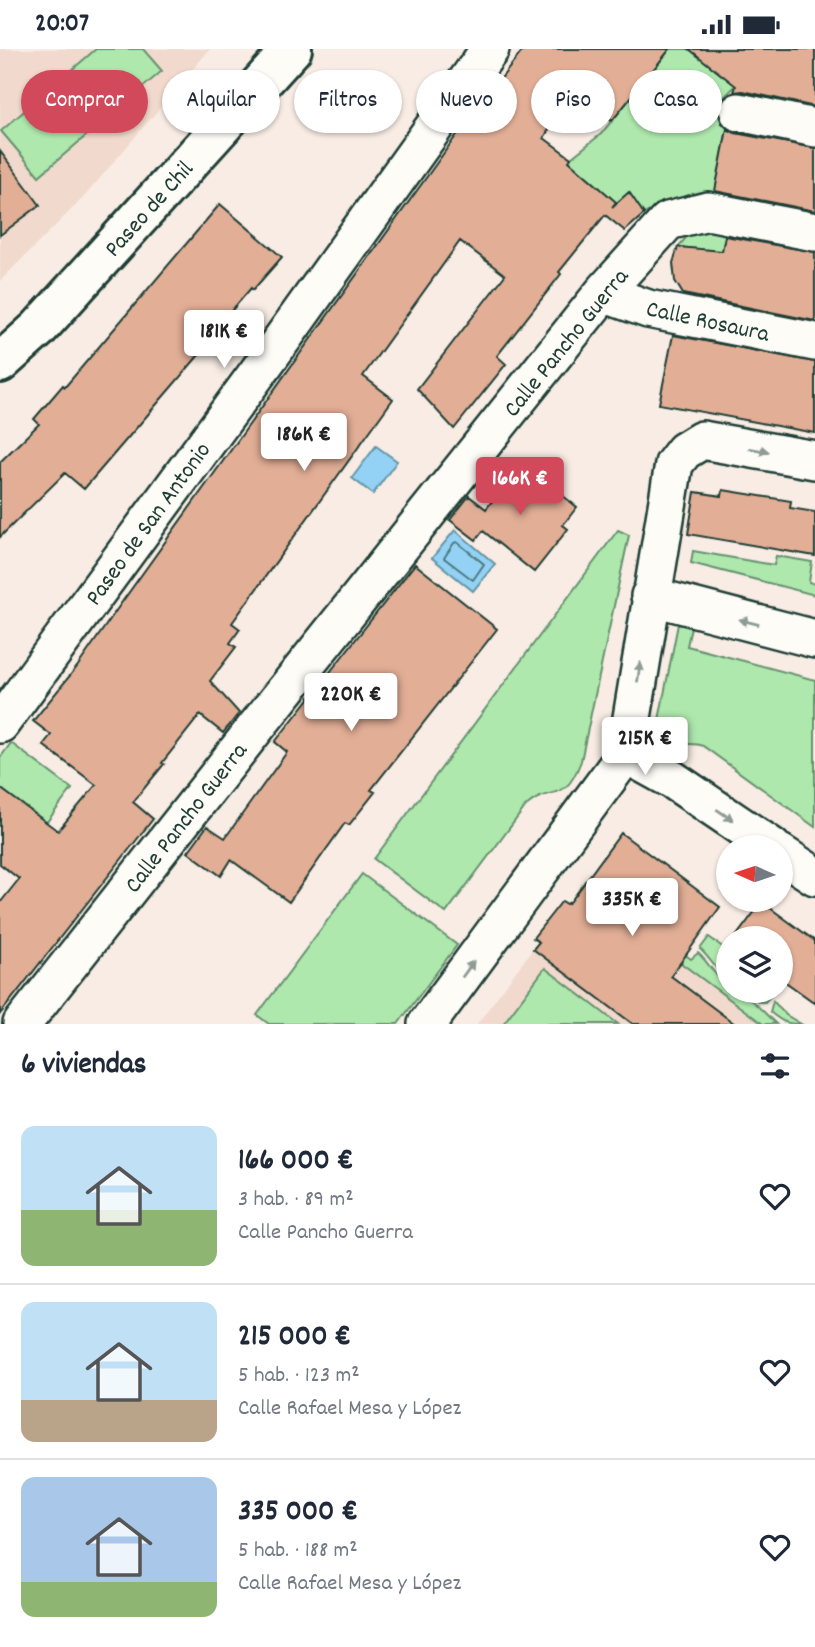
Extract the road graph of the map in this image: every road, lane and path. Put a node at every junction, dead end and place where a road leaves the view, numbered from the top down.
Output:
1 (292, 49) edge
2 (491, 49) edge
3 (740, 112) dead end
4 (815, 128) edge
5 (815, 232) edge
6 (603, 293) junction
7 (815, 342) edge
8 (0, 363) edge
9 (815, 460) edge
10 (650, 596) junction
11 (815, 639) edge
12 (0, 724) edge
13 (626, 754) junction
14 (754, 835) edge
15 (793, 862) edge
16 (815, 876) edge
17 (22, 1024) edge
18 (427, 1024) edge

1 - 8 street, Paseo de Chil
2 - 12 street, Paseo de San Antonio
3 - 4 street
5 - 6 street, Calle Pancho Guerra
6 - 7 street, Calle Rosaura
6 - 17 street, Calle Pancho Guerra
10 -> 9 street
11 -> 10 street
13 -> 10 street
13 -> 14 street
18 -> 13 street
15 - 16 street

